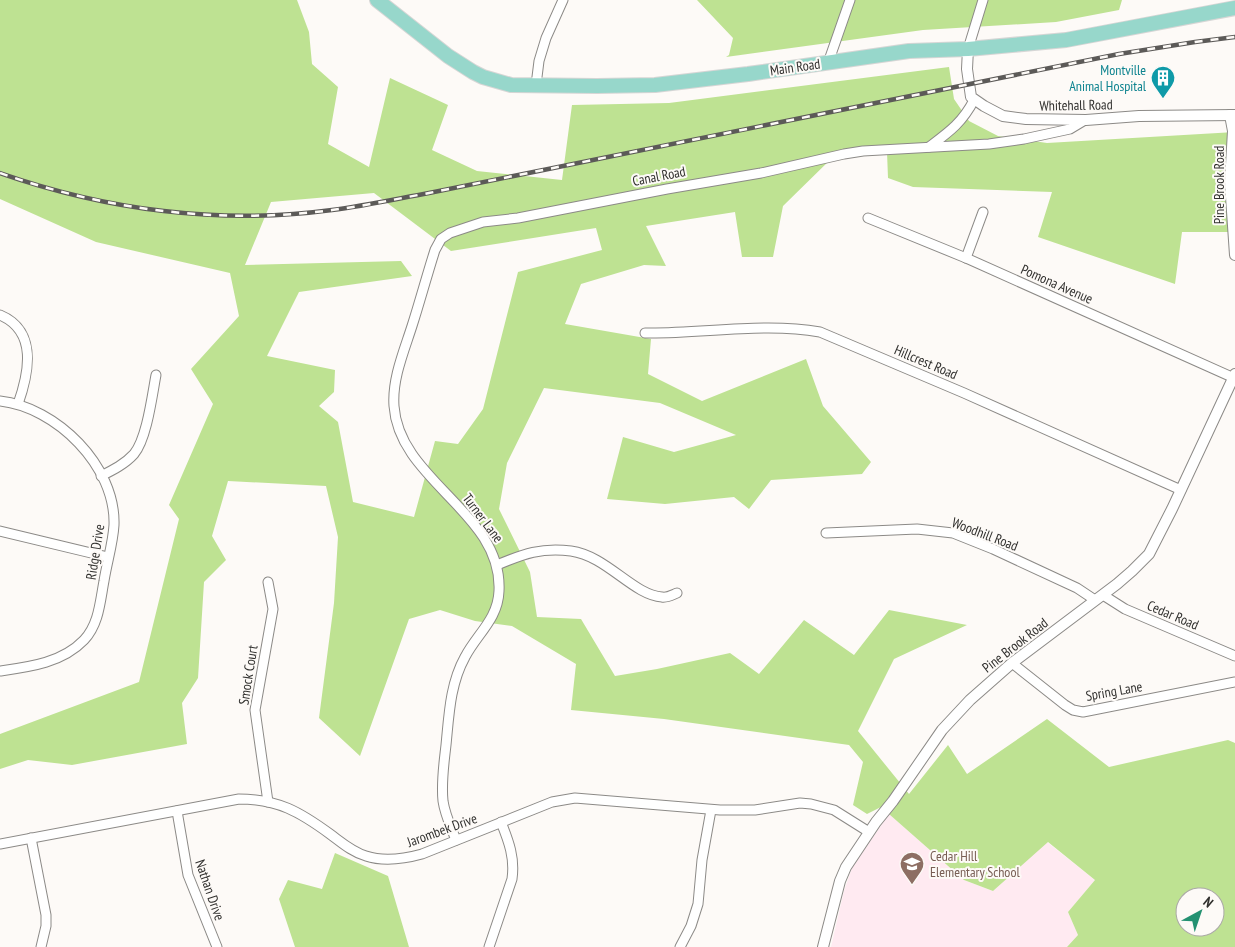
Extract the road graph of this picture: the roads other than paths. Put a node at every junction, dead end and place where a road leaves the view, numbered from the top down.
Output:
1 (377, 0) edge
2 (563, 0) edge
3 (850, 0) edge
4 (983, 0) edge
5 (1235, 8) edge
6 (968, 49) junction
7 (828, 63) junction
8 (536, 85) junction
9 (974, 100) junction
10 (1232, 115) edge
11 (1086, 120) junction
12 (929, 147) junction
13 (983, 212) dead end
14 (868, 218) dead end
15 (1235, 255) edge
16 (966, 258) junction
17 (426, 279) joint
18 (0, 315) edge
19 (645, 333) dead end
20 (156, 375) dead end
21 (1234, 376) edge
22 (0, 401) edge
23 (18, 404) junction
24 (101, 476) junction
25 (1180, 490) junction
26 (0, 531) edge
27 (826, 533) dead end
28 (108, 557) junction
29 (497, 565) junction
30 (268, 582) dead end
31 (677, 593) dead end
32 (1099, 597) junction
33 (1235, 656) edge
34 (1012, 663) junction
35 (0, 671) edge
36 (1235, 682) edge
37 (268, 802) junction
38 (711, 810) junction
39 (177, 811) junction
40 (501, 822) junction
41 (869, 832) junction
42 (31, 838) junction
43 (456, 840) junction
44 (0, 844) edge
45 (41, 947) edge
46 (217, 947) edge
47 (489, 947) edge
48 (680, 947) edge
49 (823, 947) edge

1 - 8 main road, Main Road
2 - 8 street
3 - 7 street
4 - 6 street
5 - 6 main road, Main Road
6 - 7 main road, Main Road
6 - 9 street
7 - 8 main road, Main Road
9 - 11 street, Whitehall Road
9 - 12 street
10 - 11 street, Whitehall Road
10 - 15 street, Pine Brook Road
11 - 12 street, Canal Road
12 - 17 street, Canal Road
13 - 16 street
14 - 16 street, Pomona Avenue
16 - 21 street, Pomona Avenue
17 - 29 street, Turner Lane
18 - 23 street
19 - 25 street, Hillcrest Road
20 - 24 street
21 - 25 street, Pine Brook Road
22 - 23 street, Ridge Drive
23 - 24 street, Ridge Drive
24 - 28 street, Ridge Drive
25 - 32 street, Pine Brook Road
26 - 28 street
27 - 32 street, Woodhill Road
28 - 35 street, Ridge Drive
29 - 31 street
29 - 43 street, Turner Lane
30 - 37 street, Smock Court
32 - 33 street, Cedar Road
32 - 34 street, Pine Brook Road
34 - 36 street, Spring Lane
34 - 41 street, Pine Brook Road
37 - 39 street, Jarombek Drive
37 - 43 street, Jarombek Drive
38 - 40 street, Jarombek Drive
38 - 41 street, Jarombek Drive
38 - 48 street
39 - 42 street, Jarombek Drive
39 - 46 street, Nathan Drive
40 - 43 street, Jarombek Drive
40 - 47 street
41 - 49 street, Pine Brook Road
42 - 44 street, Jarombek Drive
42 - 45 street

